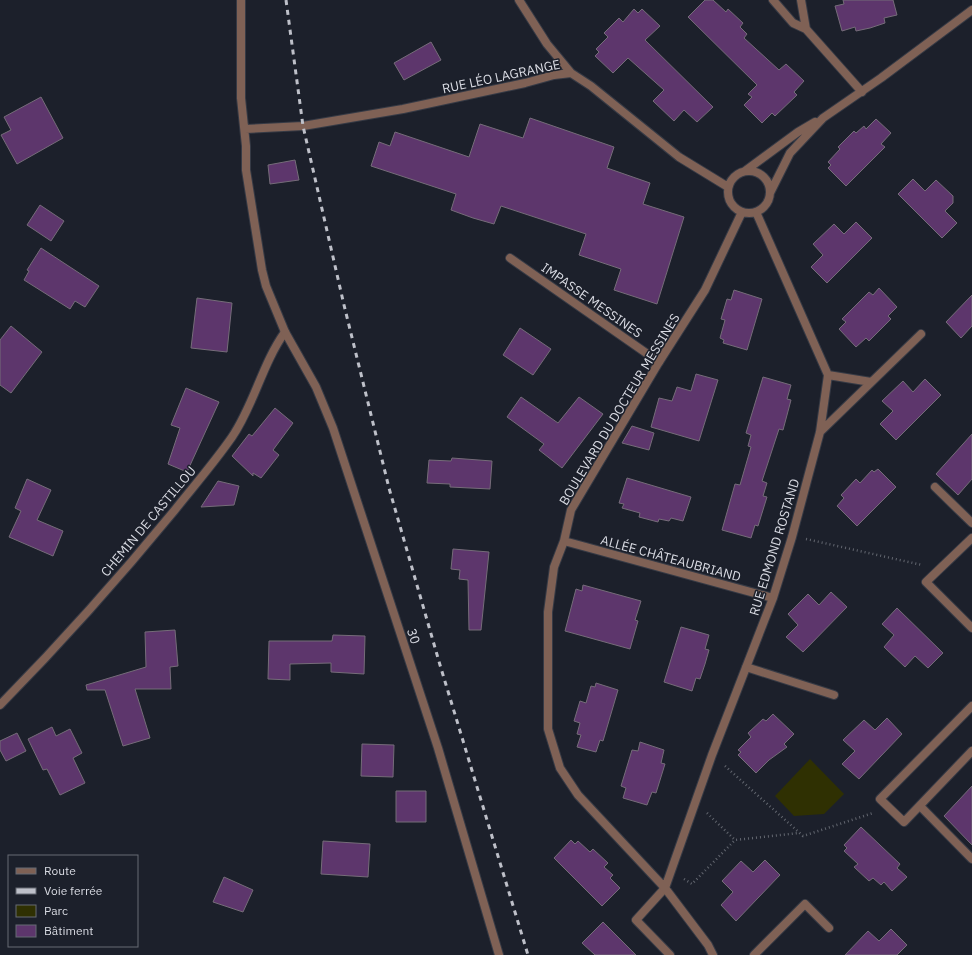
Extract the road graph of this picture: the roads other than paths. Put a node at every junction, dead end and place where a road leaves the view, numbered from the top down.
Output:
1 (241, 0) edge
2 (519, 0) edge
3 (773, 0) edge
4 (801, 0) edge
5 (972, 10) edge
6 (806, 29) junction
7 (571, 73) junction
8 (862, 92) junction
9 (823, 118) junction
10 (245, 129) junction
11 (745, 171) junction
12 (728, 187) junction
13 (770, 193) junction
14 (742, 212) junction
15 (756, 212) junction
16 (510, 258) dead end
17 (285, 332) junction
18 (920, 334) dead end
19 (659, 362) junction
20 (828, 375) junction
21 (871, 382) junction
22 (820, 432) junction
23 (935, 487) dead end
24 (972, 523) edge
25 (972, 538) edge
26 (564, 541) junction
27 (773, 598) junction
28 (972, 628) edge
29 (746, 667) junction
30 (834, 695) dead end
31 (0, 705) edge
32 (972, 706) edge
33 (972, 751) edge
34 (920, 806) junction
35 (972, 859) edge
36 (665, 888) junction
37 (829, 928) dead end
38 (499, 955) edge
39 (670, 955) edge
40 (713, 955) edge
41 (754, 955) edge

1 - 10 street, 30
2 - 7 street
3 - 6 street
4 - 6 street
5 - 8 street
6 - 8 street
7 - 10 street, RUE LÉO LAGRANGE
7 - 12 street, RUE LÉO LAGRANGE
8 - 9 street
9 - 11 street
9 - 13 street
10 - 17 street, 30
11 - 12 street
11 - 13 street
12 - 14 street
13 - 15 street
14 - 15 street
14 - 19 street, BOULEVARD DU DOCTEUR MESSINES
15 - 20 street
16 - 19 street, IMPASSE MESSINES
17 - 31 street, CHEMIN DE CASTILLOU
17 - 38 street, 30
18 - 21 street
19 - 26 street, BOULEVARD DU DOCTEUR MESSINES
20 - 21 street
20 - 22 street, RUE EDMOND ROSTAND
21 - 22 street
22 - 27 street, RUE EDMOND ROSTAND
23 - 24 street
25 - 28 street
26 - 27 street, ALLÉE CHÂTEAUBRIAND
26 - 36 street, BOULEVARD DU DOCTEUR MESSINES
27 - 29 street, RUE EDMOND ROSTAND
29 - 30 street
29 - 36 street, RUE EDMOND ROSTAND
32 - 34 street
33 - 34 street
34 - 35 street
36 - 39 street, RUE EDMOND ROSTAND
36 - 40 street, BOULEVARD DU DOCTEUR MESSINES
37 - 41 street

